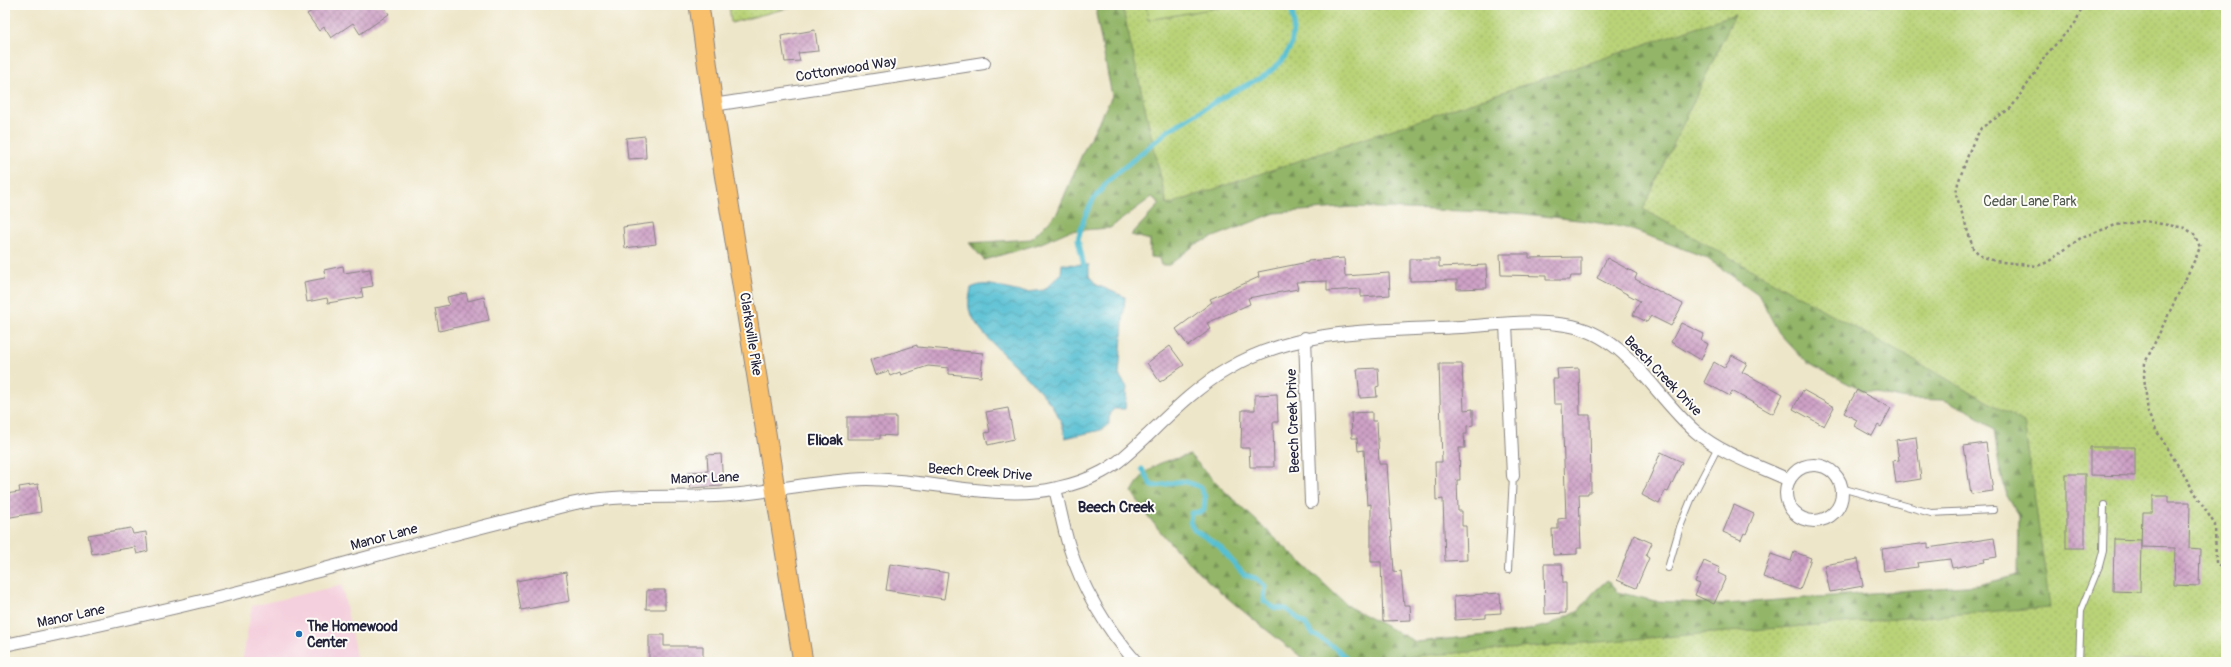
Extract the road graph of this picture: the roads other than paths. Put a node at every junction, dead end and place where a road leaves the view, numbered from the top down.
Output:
1 (699, 5) edge
2 (984, 63) dead end
3 (713, 105) junction
4 (1506, 324) junction
5 (1305, 338) junction
6 (1718, 446) junction
7 (1513, 476) joint
8 (1789, 480) junction
9 (776, 488) junction
10 (1841, 488) junction
11 (1055, 489) junction
12 (1311, 502) dead end
13 (2104, 505) dead end
14 (1994, 510) dead end
15 (1668, 568) dead end
16 (1508, 570) dead end
17 (5, 645) edge
18 (803, 662) edge
19 (1136, 662) edge
20 (2079, 662) edge

1 - 3 main road, Clarksville Pike
2 - 3 street, Cottonwood Way
3 - 9 main road, Clarksville Pike
4 - 5 street, Beech Creek Drive
4 - 6 street, Beech Creek Drive
4 - 7 street
5 - 11 street, Beech Creek Drive
5 - 12 street, Beech Creek Drive
6 - 8 street, Beech Creek Drive
6 - 15 lane
7 - 16 lane
8 - 10 street
8 - 10 street
9 - 11 street, Beech Creek Drive
9 - 17 street, Manor Lane
9 - 18 main road, Clarksville Pike
10 - 14 lane
11 - 19 street
13 - 20 lane

